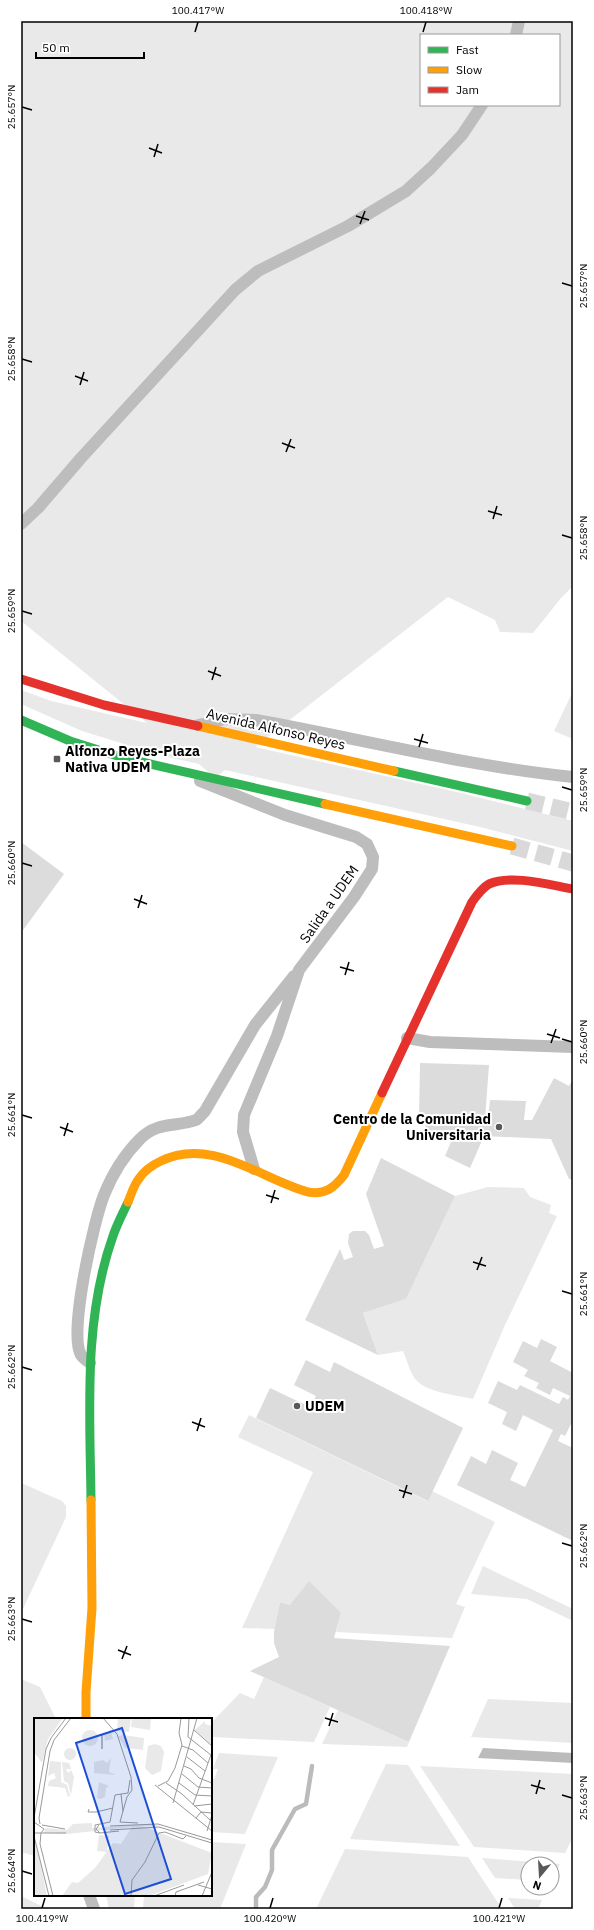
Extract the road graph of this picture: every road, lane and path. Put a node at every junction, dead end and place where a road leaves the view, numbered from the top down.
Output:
1 (519, 21) edge
2 (516, 34) edge
3 (481, 106) edge
4 (21, 524) edge
5 (21, 679) edge
6 (21, 720) edge
7 (196, 725) junction
8 (178, 772) junction
9 (573, 777) edge
10 (527, 801) tunnel mouth
11 (512, 846) tunnel mouth
12 (573, 890) edge
13 (299, 970) junction
14 (407, 1038) junction
15 (573, 1047) edge
16 (254, 1169) junction
17 (90, 1364) junction
18 (86, 1718) edge
19 (89, 1896) edge
20 (94, 1909) edge

1 - 2 street
3 - 4 street
5 - 7 street, Avenida Alfonso Reyes
6 - 8 street
7 - 9 street
7 - 10 street, Avenida Alfonso Reyes
8 - 11 street
8 - 13 street, Salida a UDEM
12 - 14 street
13 - 16 street, Salida a UDEM
13 - 17 street
14 - 15 street
14 - 16 street
16 - 17 street
17 - 18 street
19 - 20 street

